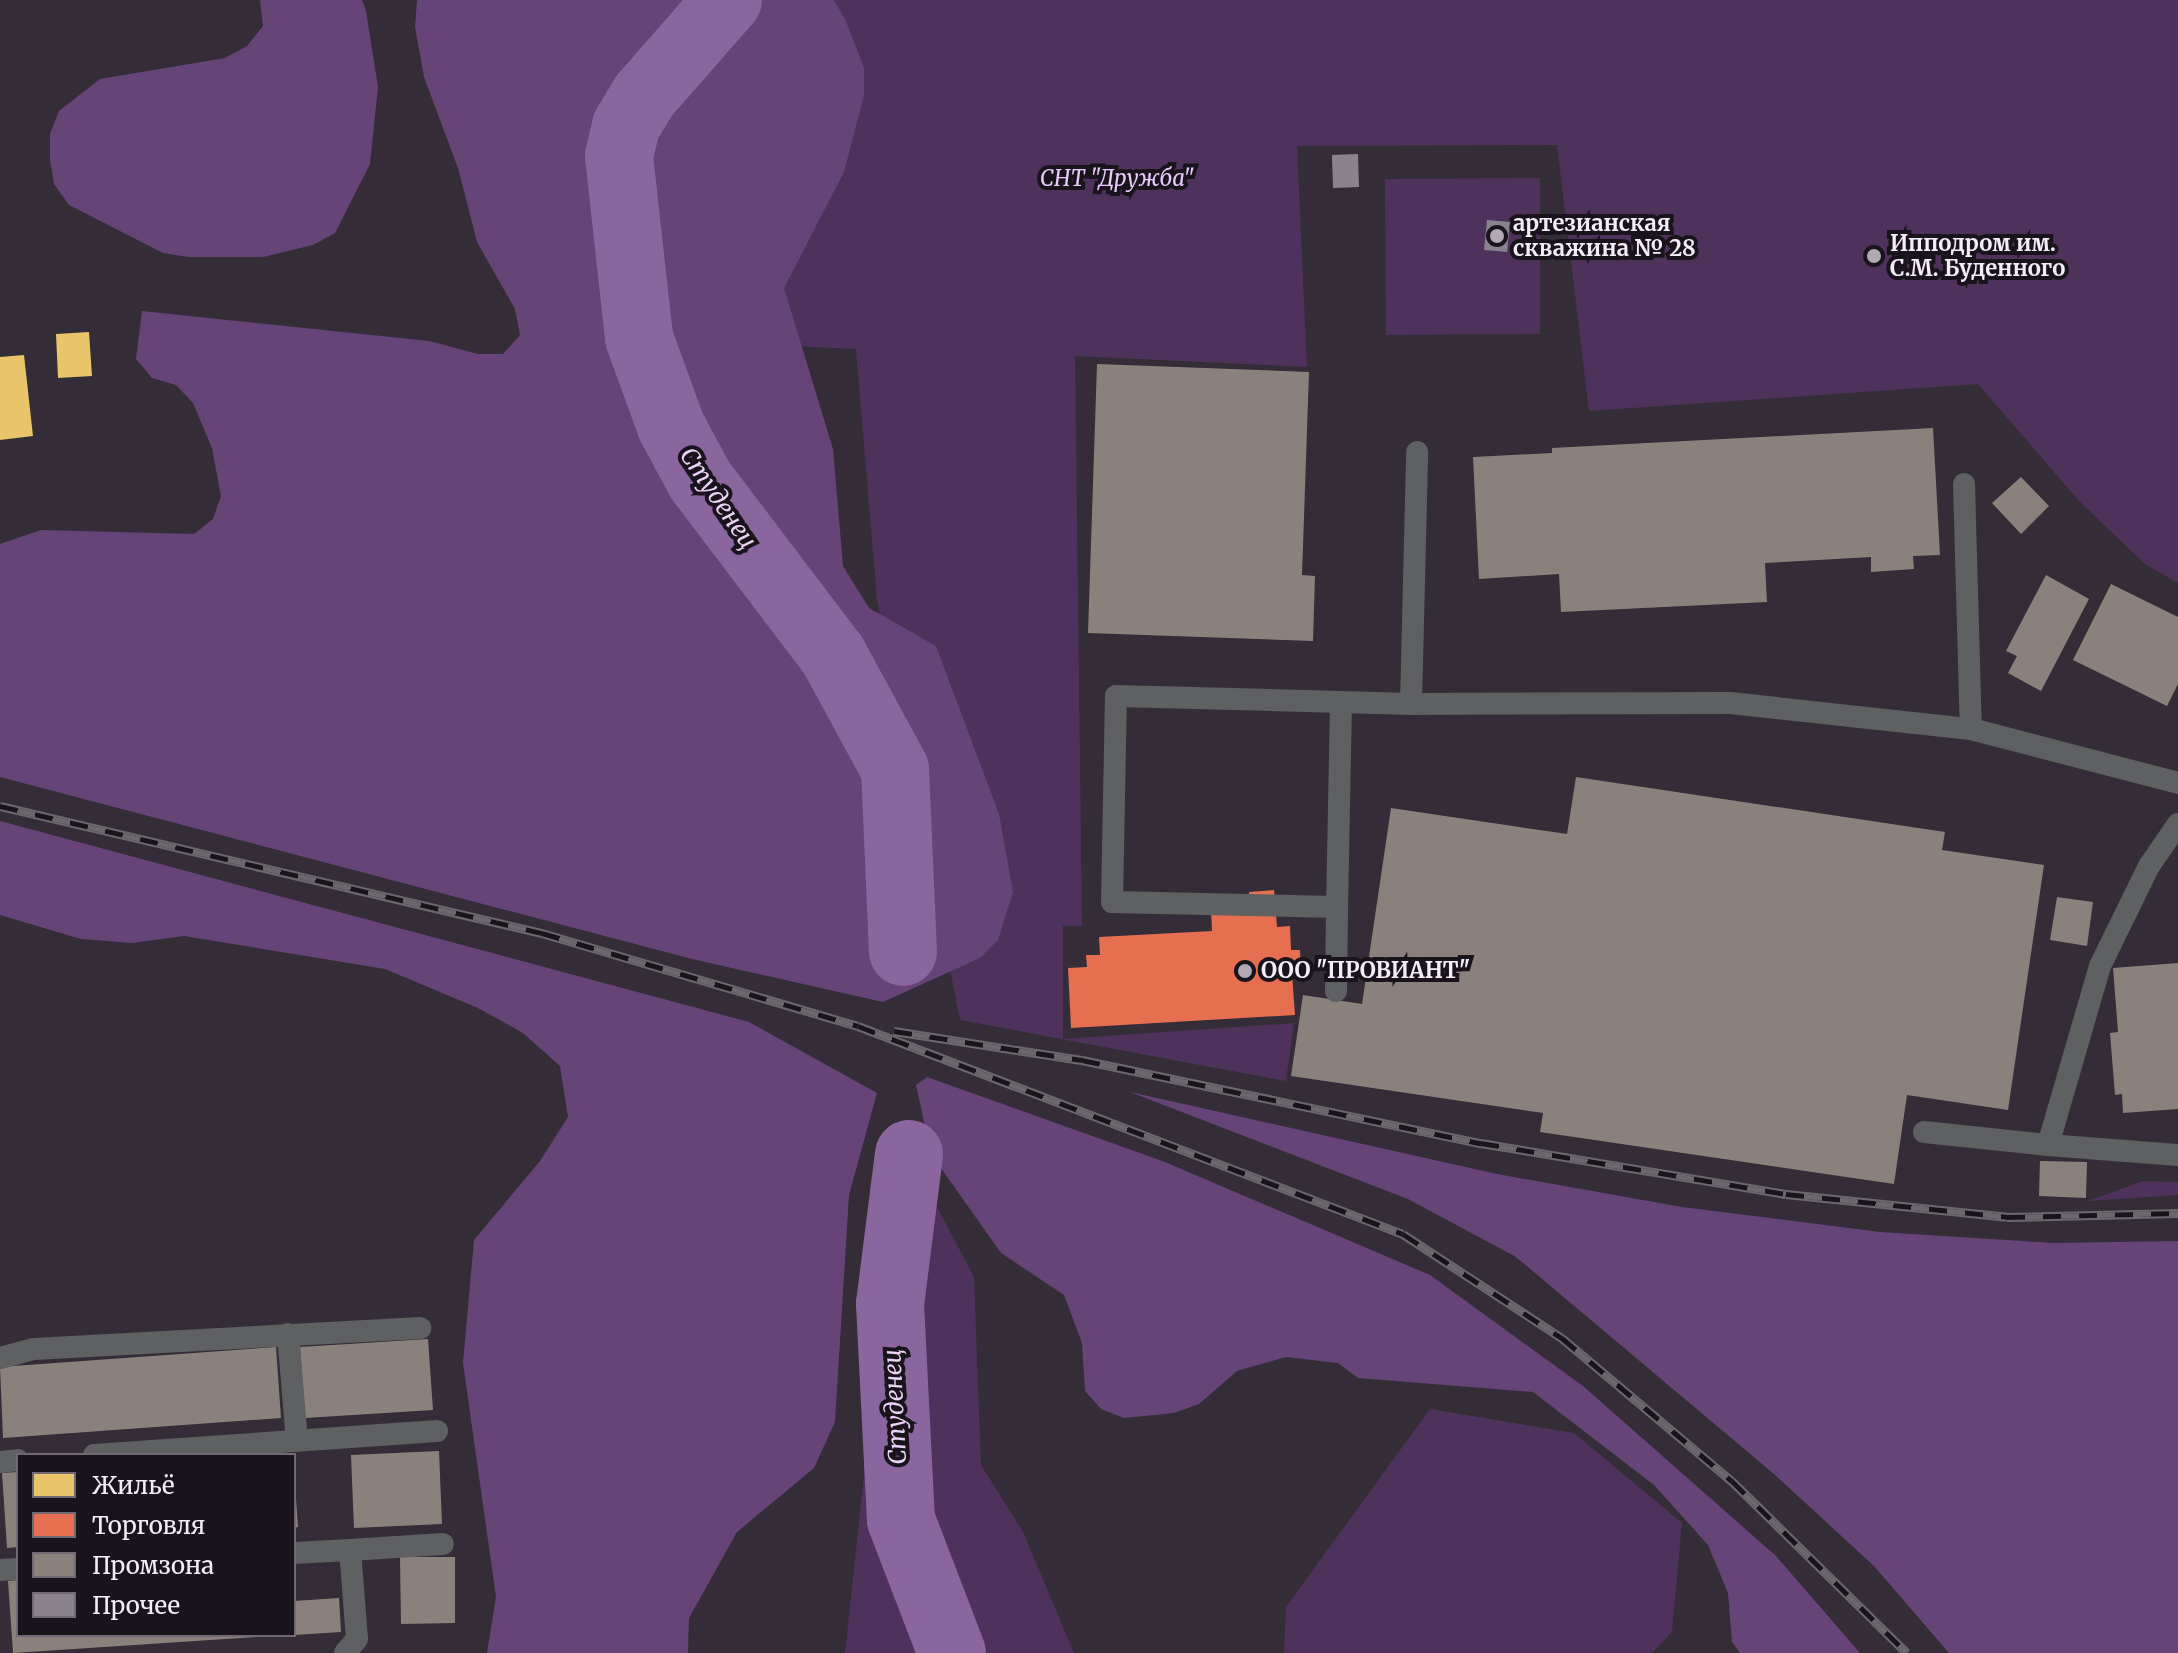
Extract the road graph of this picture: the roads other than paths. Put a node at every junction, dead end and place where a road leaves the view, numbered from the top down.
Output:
1 (1417, 452) dead end
2 (1964, 484) dead end
3 (1341, 702) junction
4 (1411, 704) junction
5 (1971, 729) junction
6 (2178, 783) edge
7 (2178, 824) edge
8 (1337, 907) junction
9 (1336, 991) dead end
10 (1924, 1132) dead end
11 (2048, 1145) junction
12 (2178, 1155) edge
13 (420, 1328) dead end
14 (288, 1334) junction
15 (0, 1358) edge
16 (437, 1431) dead end
17 (297, 1441) junction
18 (123, 1453) edge
19 (443, 1544) dead end
20 (350, 1550) junction
21 (296, 1553) edge
22 (345, 1653) edge

1 - 4 lane
2 - 5 lane
3 - 4 lane
3 - 8 lane
3 - 8 lane
4 - 5 lane
5 - 6 lane
7 - 11 lane
8 - 9 lane
10 - 11 lane
11 - 12 lane
13 - 14 lane
14 - 15 lane
14 - 17 lane
16 - 17 lane
17 - 18 lane
19 - 20 lane
20 - 21 lane
20 - 22 lane

